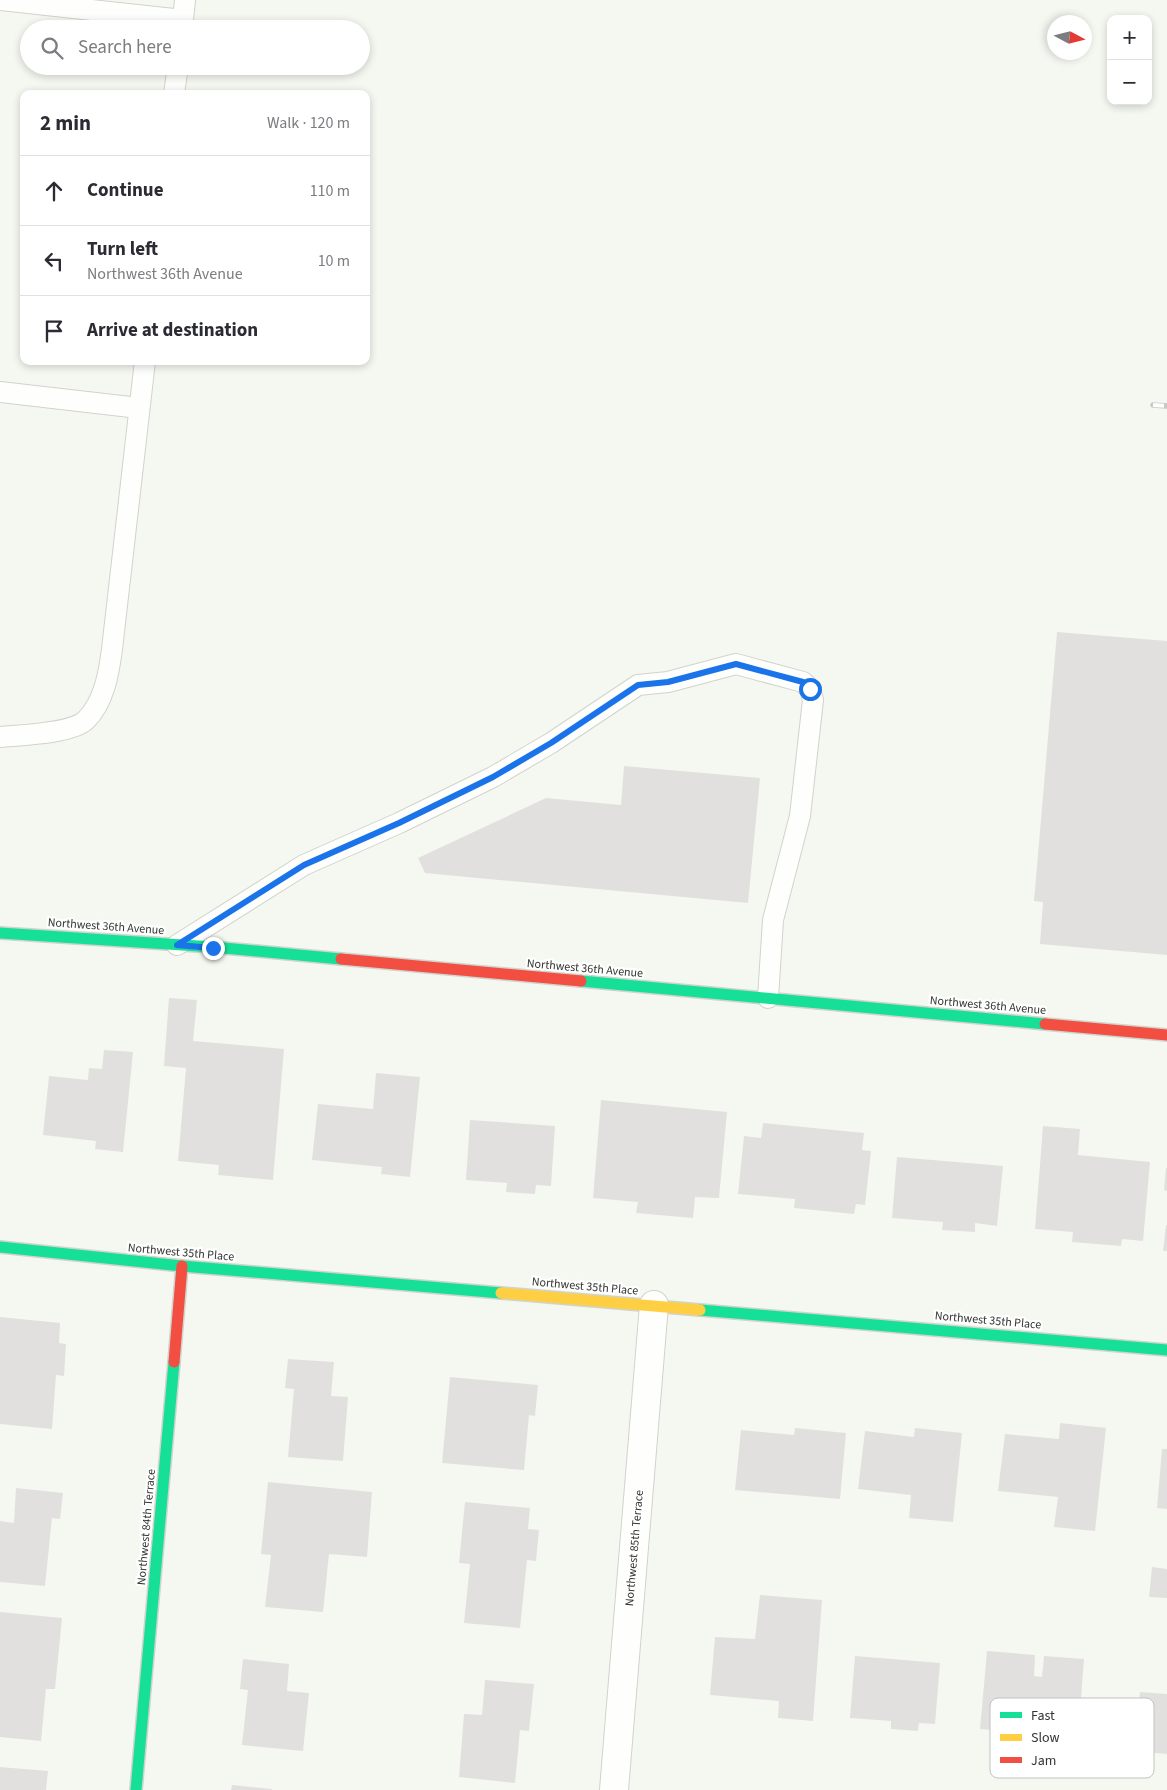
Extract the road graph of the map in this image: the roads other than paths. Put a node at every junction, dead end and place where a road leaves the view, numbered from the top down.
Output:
1 (0, 0) edge
2 (185, 0) edge
3 (152, 20) edge
4 (182, 20) edge
5 (177, 75) edge
6 (175, 90) edge
7 (144, 365) edge
8 (0, 392) edge
9 (139, 408) junction
10 (0, 737) edge
11 (0, 933) edge
12 (177, 945) junction
13 (768, 998) junction
14 (1167, 1036) edge
15 (0, 1247) edge
16 (182, 1266) junction
17 (654, 1305) junction
18 (1167, 1350) edge
19 (136, 1790) edge
20 (614, 1790) edge

1 - 3 lane
2 - 4 lane
5 - 6 lane
7 - 9 lane
8 - 9 lane
9 - 10 lane
11 - 12 street, Northwest 36th Avenue
12 - 13 street, Northwest 36th Avenue
12 - 13 lane
13 - 14 street, Northwest 36th Avenue
15 - 16 street, Northwest 35th Place
16 - 17 street, Northwest 35th Place
16 - 19 street, Northwest 84th Terrace
17 - 18 street, Northwest 35th Place
17 - 20 street, Northwest 85th Terrace

